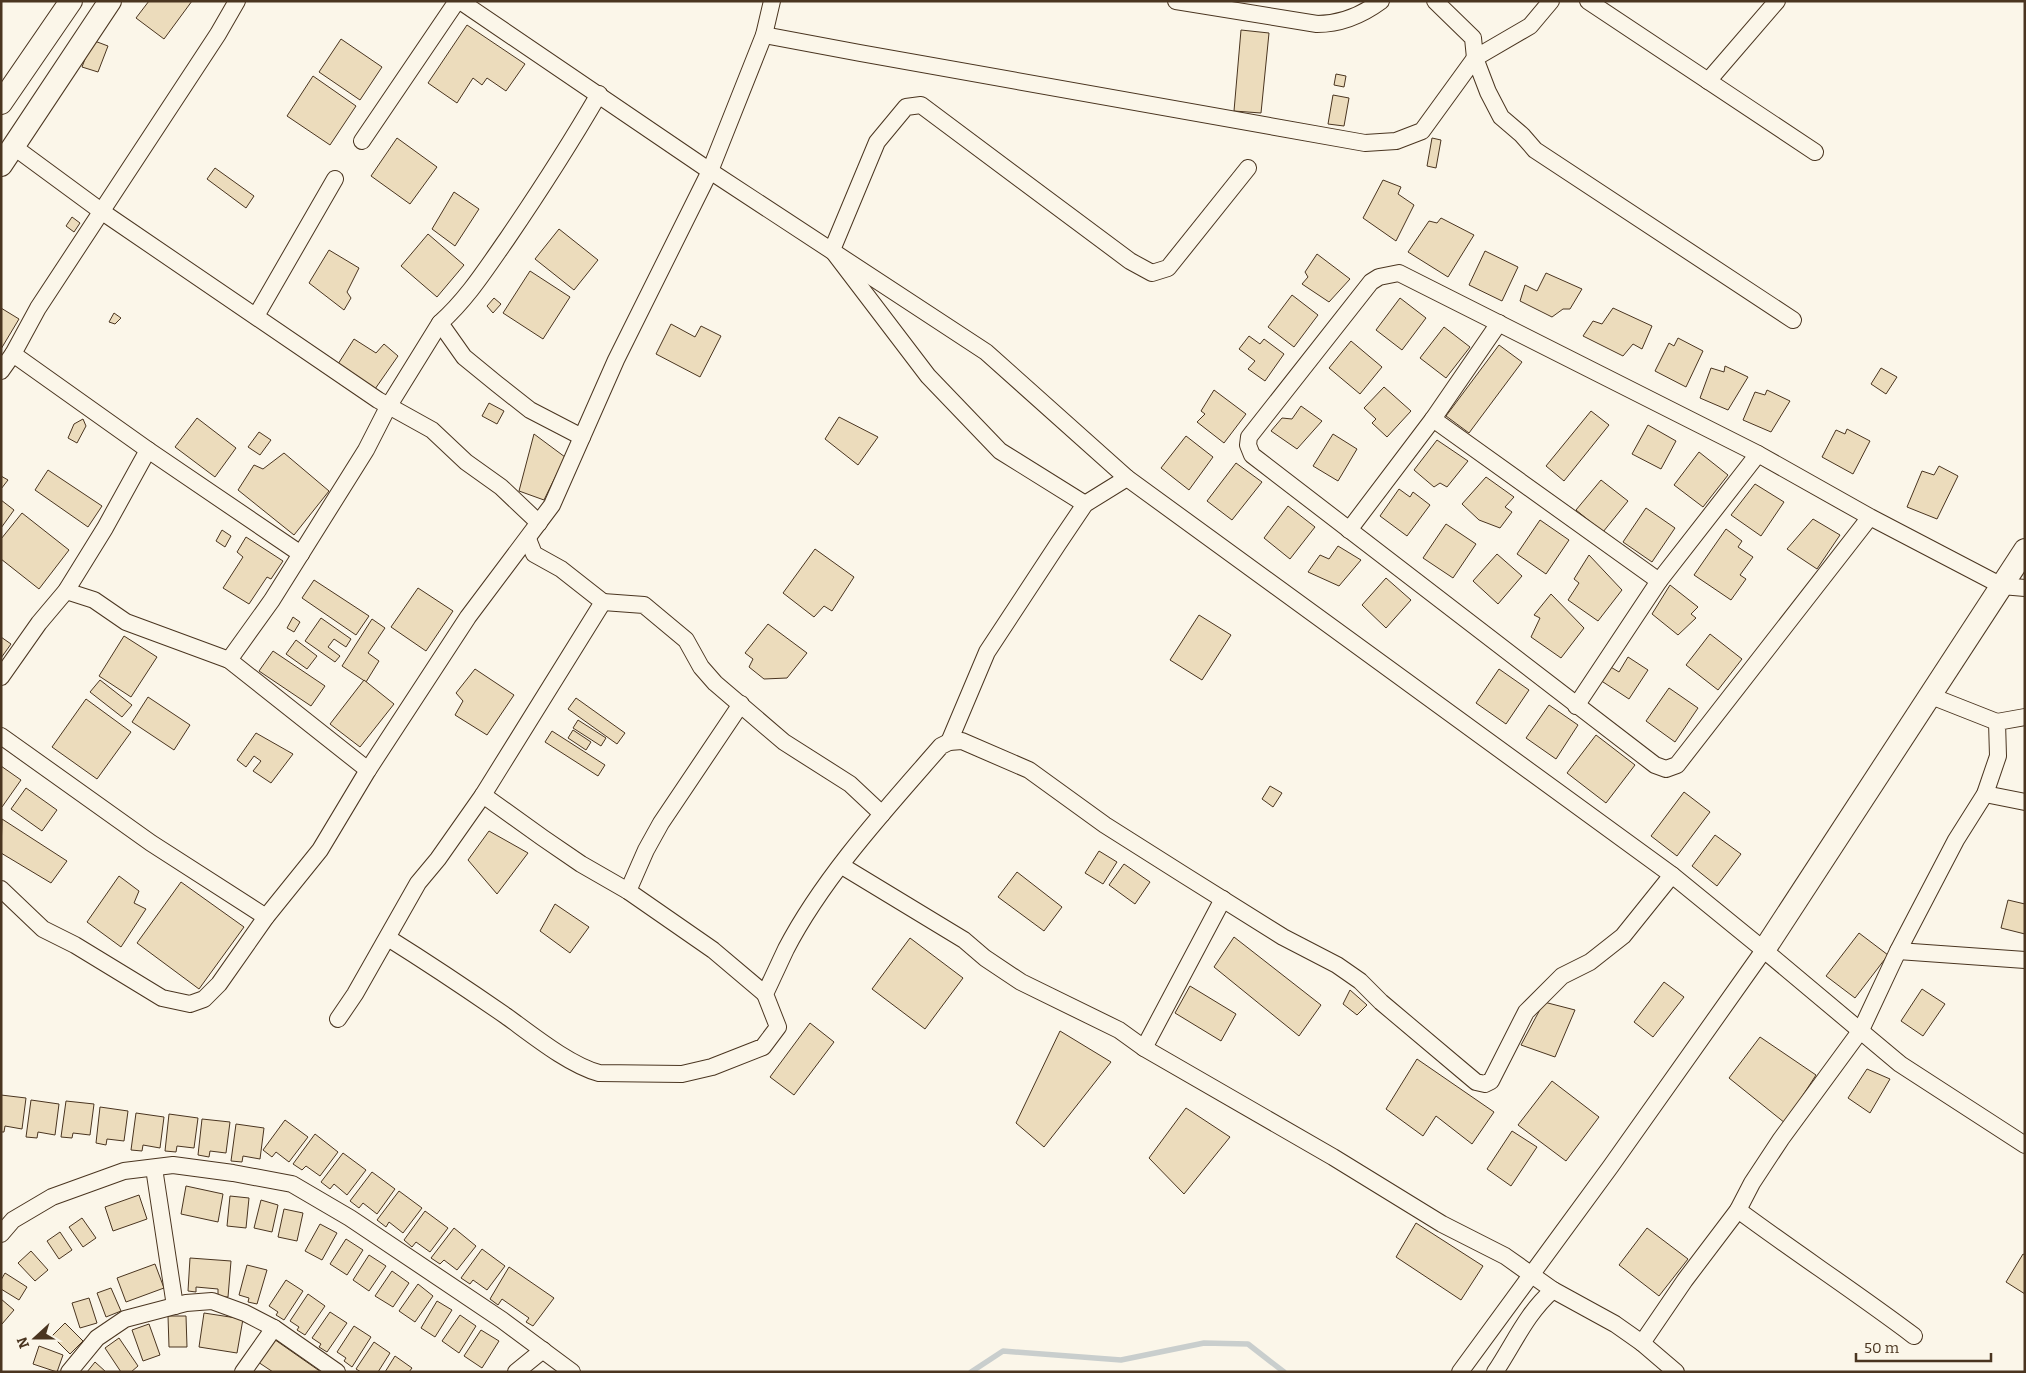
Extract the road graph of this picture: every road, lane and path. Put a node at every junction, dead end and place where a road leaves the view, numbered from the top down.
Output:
1 (71, 1) edge
2 (110, 1) edge
3 (237, 1) edge
4 (458, 1) edge
5 (772, 1) edge
6 (1176, 1) edge
7 (1381, 1) edge
8 (1435, 1) edge
9 (1551, 1) edge
10 (1588, 1) edge
11 (1777, 1) edge
12 (764, 34) junction
13 (1476, 58) junction
14 (1708, 81) junction
15 (599, 94) junction
16 (1, 103) edge
17 (362, 141) dead end
18 (14, 147) junction
19 (1815, 152) dead end
20 (1, 165) edge
21 (1248, 168) dead end
22 (710, 171) junction
23 (335, 179) dead end
24 (101, 211) junction
25 (832, 250) junction
26 (256, 316) junction
27 (1794, 320) dead end
28 (440, 323) junction
29 (1499, 323) junction
30 (13, 354) junction
31 (1, 370) edge
32 (388, 407) junction
33 (1433, 419) junction
34 (582, 437) junction
35 (148, 450) junction
36 (1758, 454) junction
37 (1127, 478) junction
38 (1085, 504) junction
39 (1870, 518) junction
40 (539, 523) junction
41 (1349, 530) junction
42 (528, 539) junction
43 (2025, 542) edge
44 (2025, 550) edge
45 (301, 554) junction
46 (2013, 571) edge
47 (1659, 580) junction
48 (2025, 588) edge
49 (66, 591) junction
50 (603, 602) junction
51 (229, 660) junction
52 (1, 676) edge
53 (1931, 696) junction
54 (741, 704) junction
55 (1576, 706) junction
56 (2025, 718) edge
57 (1997, 722) junction
58 (1, 736) edge
59 (949, 742) junction
60 (368, 770) junction
61 (1985, 794) junction
62 (483, 795) junction
63 (2025, 802) edge
64 (882, 814) junction
65 (842, 866) junction
66 (1672, 875) junction
67 (1, 889) edge
68 (628, 891) junction
69 (1223, 900) junction
70 (266, 917) junction
71 (388, 938) junction
72 (1764, 950) junction
73 (1898, 951) junction
74 (2025, 960) edge
75 (765, 994) junction
76 (338, 1019) dead end
77 (1861, 1030) junction
78 (1144, 1048) junction
79 (2025, 1145) edge
80 (154, 1168) junction
81 (1738, 1210) junction
82 (1, 1234) edge
83 (1530, 1276) junction
84 (1553, 1290) junction
85 (174, 1306) junction
86 (274, 1328) junction
87 (1914, 1336) dead end
88 (1642, 1343) junction
89 (543, 1350) junction
90 (69, 1372) edge
91 (244, 1372) edge
92 (337, 1372) edge
93 (516, 1372) edge
94 (572, 1372) edge
95 (1460, 1372) edge
96 (1496, 1372) edge
97 (1676, 1372) edge

1 - 16 street
2 - 18 street
3 - 24 street
4 - 15 street
4 - 17 street
5 - 12 street
6 - 7 street
8 - 13 street
9 - 13 street
10 - 14 street
11 - 14 street
12 - 13 street
12 - 22 street
13 - 27 street
14 - 19 street
15 - 22 street
15 - 28 street
18 - 20 street
18 - 24 street
21 - 25 street
22 - 25 street
22 - 34 street
23 - 26 street
24 - 26 street
24 - 30 street
25 - 37 street
25 - 38 street
26 - 32 street
28 - 32 street
28 - 34 street
29 - 33 street
29 - 36 street
29 - 41 street
30 - 31 street
30 - 35 street
32 - 40 street
32 - 45 street
33 - 41 street
33 - 47 street
34 - 40 street
35 - 45 street
35 - 49 street
36 - 39 street
36 - 47 street
37 - 38 street
37 - 66 street
38 - 59 street
39 - 46 street
39 - 55 street
40 - 42 street
41 - 55 street
42 - 50 street
42 - 60 street
43 - 46 street
44 - 46 street
45 - 51 street
46 - 48 street
46 - 53 street
47 - 55 street
49 - 51 street
49 - 52 street
50 - 54 street
50 - 62 street
51 - 60 street
53 - 57 street
53 - 72 street
54 - 64 street
54 - 68 street
56 - 57 street
57 - 61 street
58 - 70 street
59 - 64 street
59 - 69 street
60 - 70 street
61 - 63 street
61 - 73 street
62 - 68 street
62 - 71 street
64 - 65 street
65 - 75 street
65 - 78 street
66 - 69 street
66 - 72 street
67 - 70 street
68 - 75 street
69 - 78 street
71 - 75 street
71 - 76 street
72 - 77 street
72 - 83 street
73 - 74 street
73 - 77 street
77 - 79 street
77 - 81 street
78 - 83 street
80 - 82 street
80 - 85 street
80 - 89 street
81 - 87 street
81 - 88 street
83 - 84 street
83 - 95 street
84 - 88 street
84 - 96 street
85 - 86 street
85 - 90 street
86 - 91 street
86 - 92 street
88 - 97 street
89 - 93 street
89 - 94 street

